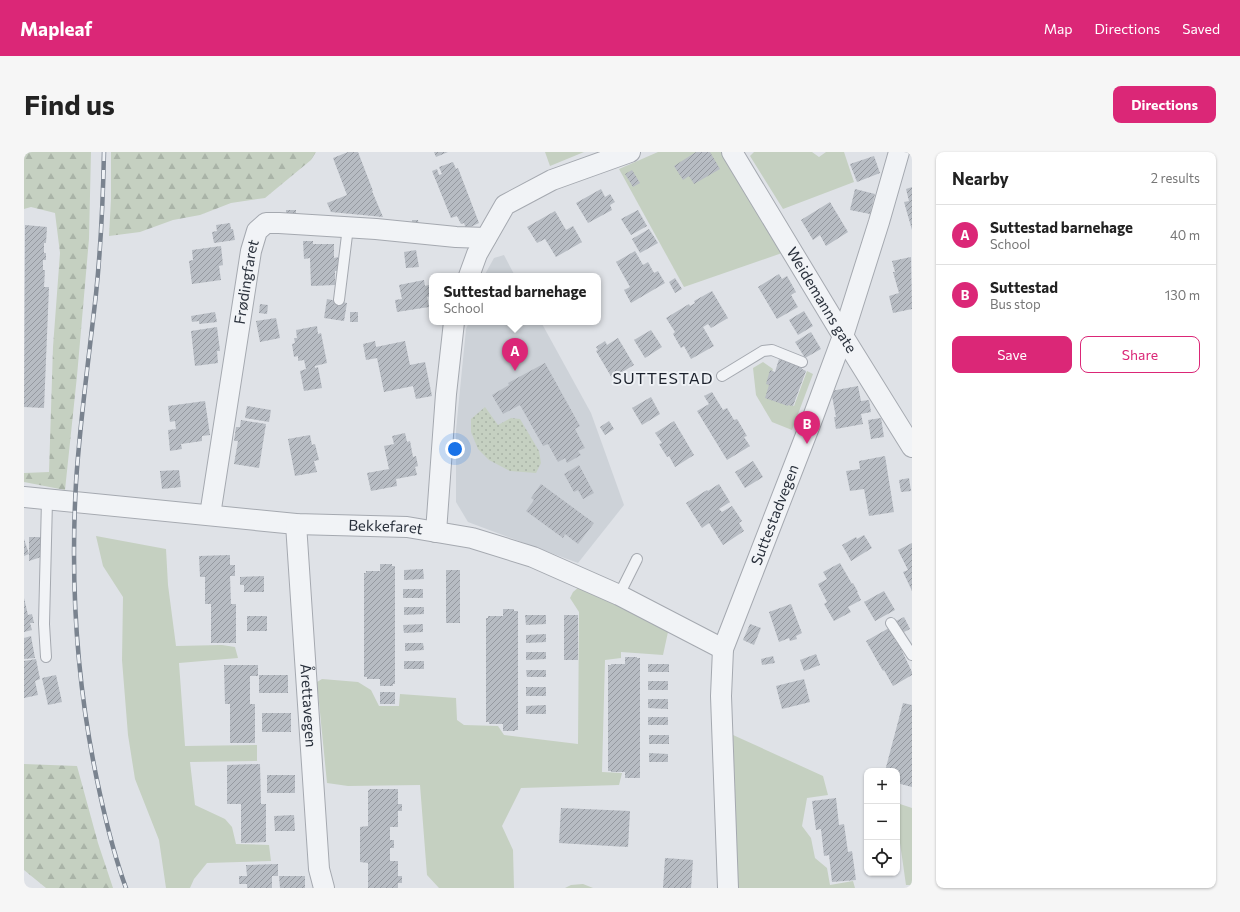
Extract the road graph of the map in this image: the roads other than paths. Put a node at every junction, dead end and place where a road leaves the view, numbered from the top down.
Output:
1 (630, 152) edge
2 (732, 152) edge
3 (899, 152) edge
4 (348, 227) junction
5 (486, 238) junction
6 (470, 273) edge
7 (339, 300) dead end
8 (454, 325) edge
9 (843, 336) junction
10 (802, 362) dead end
11 (722, 376) dead end
12 (912, 447) edge
13 (24, 498) edge
14 (47, 500) junction
15 (210, 516) junction
16 (296, 524) junction
17 (436, 532) junction
18 (637, 559) dead end
19 (619, 595) junction
20 (891, 623) dead end
21 (723, 649) junction
22 (912, 655) edge
23 (46, 657) dead end
24 (324, 888) edge
25 (728, 888) edge

1 - 5 street
2 - 9 street, Weidemanns gate
3 - 9 street, Suttestadvegen
4 - 5 street, Frødingfaret
4 - 7 lane
4 - 15 street, Frødingfaret
5 - 6 street
8 - 17 street
9 - 12 street, Weidemanns gate
9 - 21 street, Suttestadvegen
10 - 11 lane
13 - 14 street, Bekkefaret
14 - 15 street, Bekkefaret
14 - 23 lane
15 - 16 street, Bekkefaret
16 - 17 street, Bekkefaret
16 - 24 street, Årettavegen
17 - 19 street, Bekkefaret
18 - 19 lane
19 - 21 street, Bekkefaret
20 - 22 lane
21 - 25 street, Suttestadvegen

